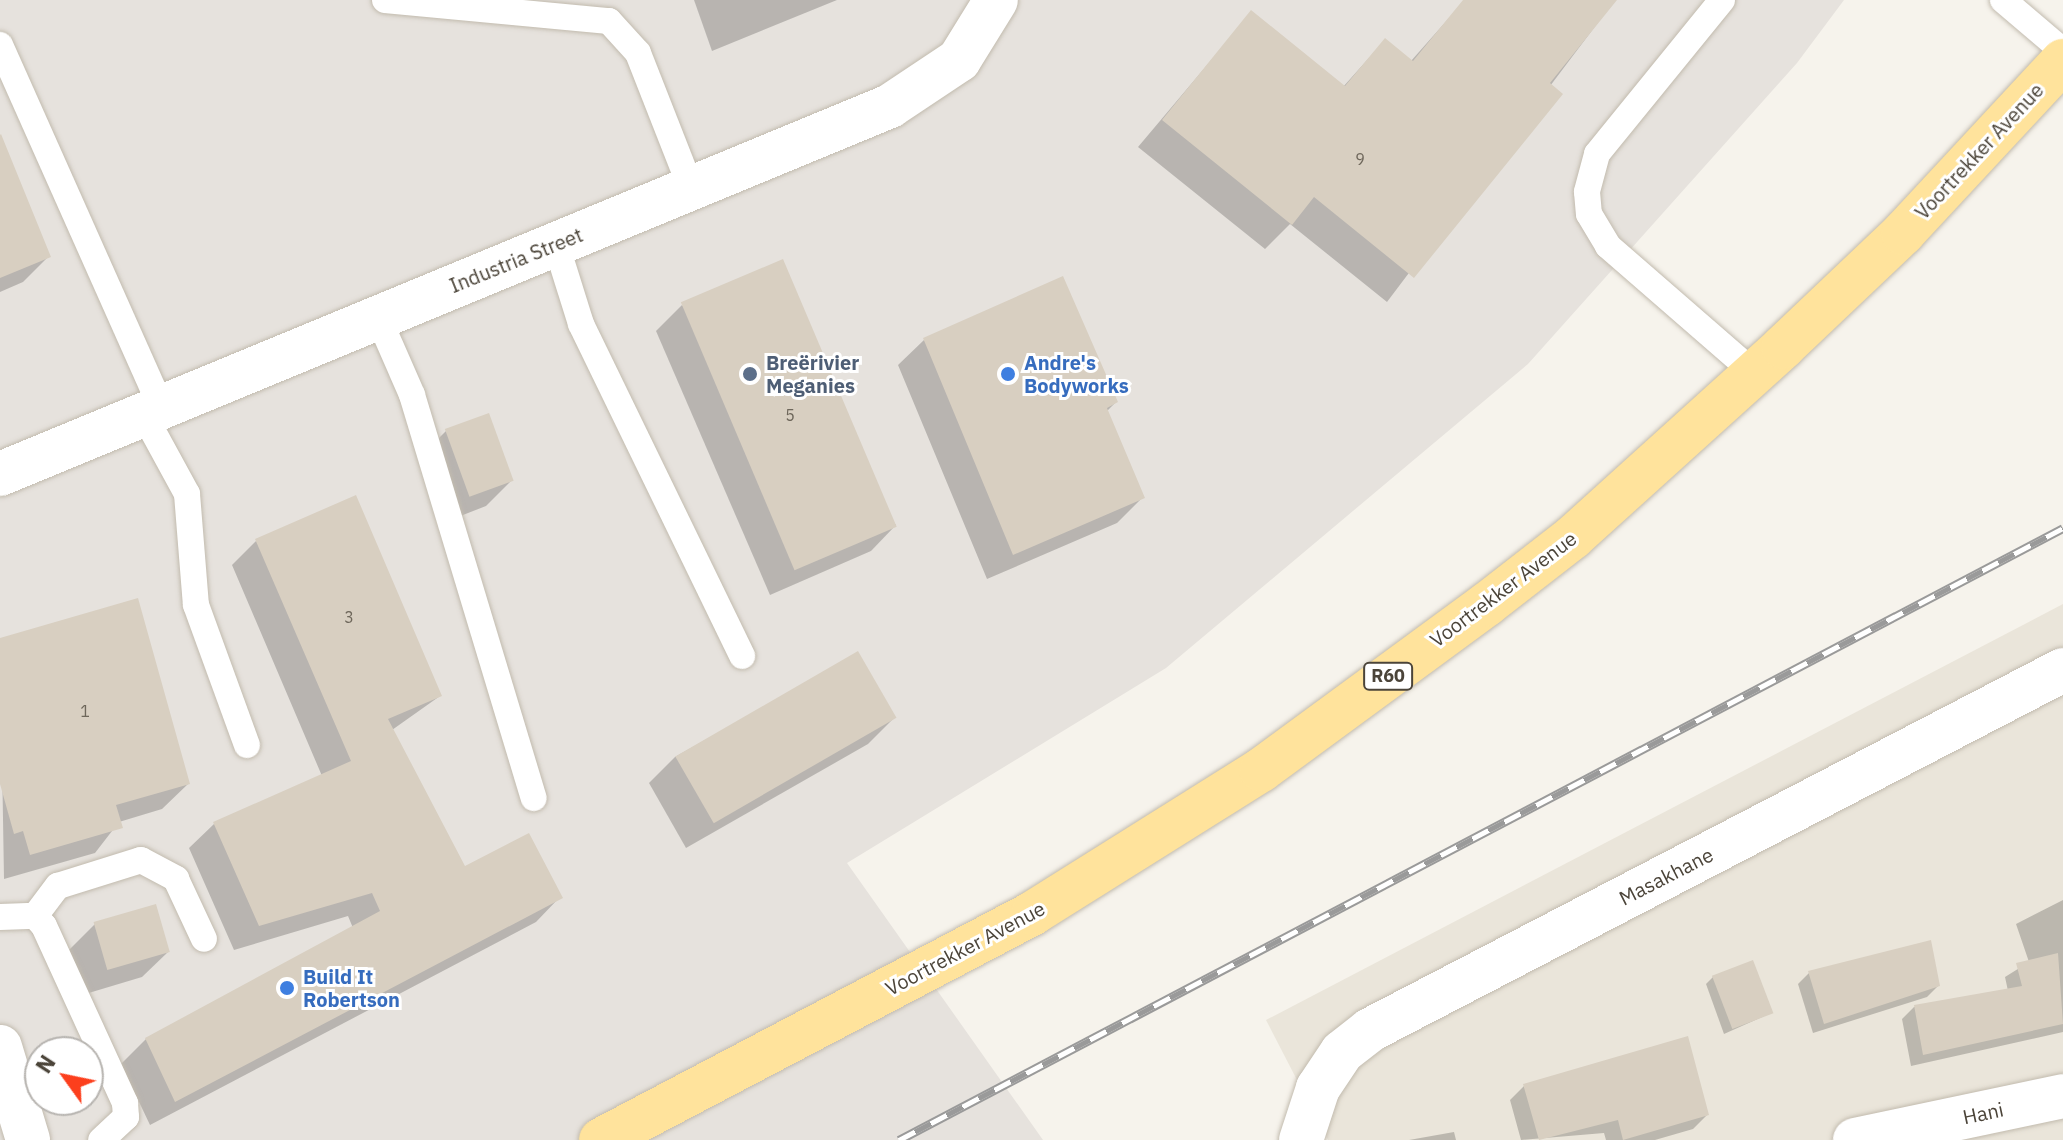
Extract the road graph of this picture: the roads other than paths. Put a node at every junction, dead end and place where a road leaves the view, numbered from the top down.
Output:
1 (385, 0) edge
2 (996, 0) edge
3 (1722, 0) edge
4 (2003, 0) edge
5 (0, 45) edge
6 (2063, 51) edge
7 (2063, 61) edge
8 (691, 188) junction
9 (556, 244) junction
10 (378, 317) junction
11 (1754, 373) junction
12 (152, 411) junction
13 (0, 474) edge
14 (742, 656) dead end
15 (2063, 670) edge
16 (247, 745) dead end
17 (534, 798) dead end
18 (35, 916) junction
19 (0, 917) edge
20 (204, 939) dead end
21 (0, 1047) edge
22 (2063, 1096) edge
23 (1302, 1130) edge
24 (28, 1140) edge
25 (101, 1140) edge
26 (601, 1140) edge
27 (1855, 1140) edge

1 - 8 lane
2 - 8 street, Industria Street
3 - 11 lane
4 - 6 lane
5 - 12 lane
7 - 11 main road, Voortrekker Avenue / R60
8 - 9 street, Industria Street
9 - 10 street, Industria Street
9 - 14 lane
10 - 12 street, Industria Street
10 - 17 lane
11 - 26 main road, Voortrekker Avenue / R60
12 - 13 street, Industria Street
12 - 16 lane
15 - 23 street, Masakhane
18 - 19 lane
18 - 20 lane
18 - 25 lane
21 - 24 street
22 - 27 street, Hani

